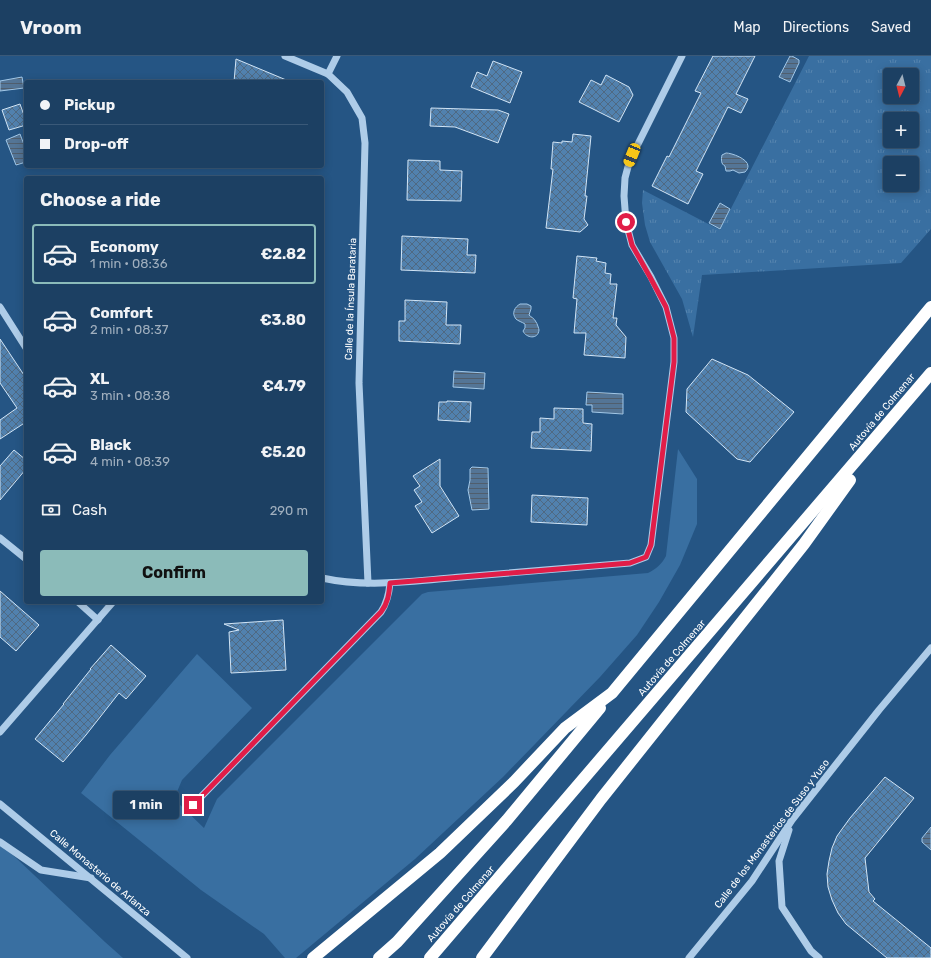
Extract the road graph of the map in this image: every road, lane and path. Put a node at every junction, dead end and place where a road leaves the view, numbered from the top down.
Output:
1 (285, 56) edge
2 (337, 56) edge
3 (682, 56) edge
4 (328, 74) junction
5 (0, 307) edge
6 (931, 307) edge
7 (24, 345) edge
8 (931, 373) edge
9 (896, 415) junction
10 (0, 538) edge
11 (24, 557) edge
12 (324, 579) edge
13 (368, 583) junction
14 (390, 583) junction
15 (80, 604) edge
16 (112, 604) edge
17 (98, 620) junction
18 (931, 648) edge
19 (612, 693) junction
20 (0, 732) edge
21 (0, 804) edge
22 (193, 805) dead end
23 (792, 820) junction
24 (0, 842) edge
25 (91, 878) junction
26 (187, 958) edge
27 (313, 958) edge
28 (379, 958) edge
29 (430, 958) edge
30 (482, 958) edge
31 (689, 958) edge
32 (819, 958) edge

1 - 4 street, Calle de la Ínsula Barataria
2 - 4 street
3 - 14 street
4 - 13 street, Calle de la Ínsula Barataria
5 - 7 street
6 - 19 highway
8 - 9 highway, Autovía de Colmenar
9 - 29 highway, Autovía de Colmenar
9 - 30 highway
10 - 11 street
12 - 13 street
13 - 14 street
14 - 22 street
15 - 17 street
16 - 17 street
17 - 20 street
18 - 23 street, Calle de los Monasterios de Suso y Yuso
19 - 27 highway
19 - 28 highway
21 - 25 street, Calle Monasterio de Arlanza
23 - 31 street, Calle de los Monasterios de Suso y Yuso
23 - 32 street
24 - 25 street
25 - 26 street, Calle Monasterio de Arlanza

